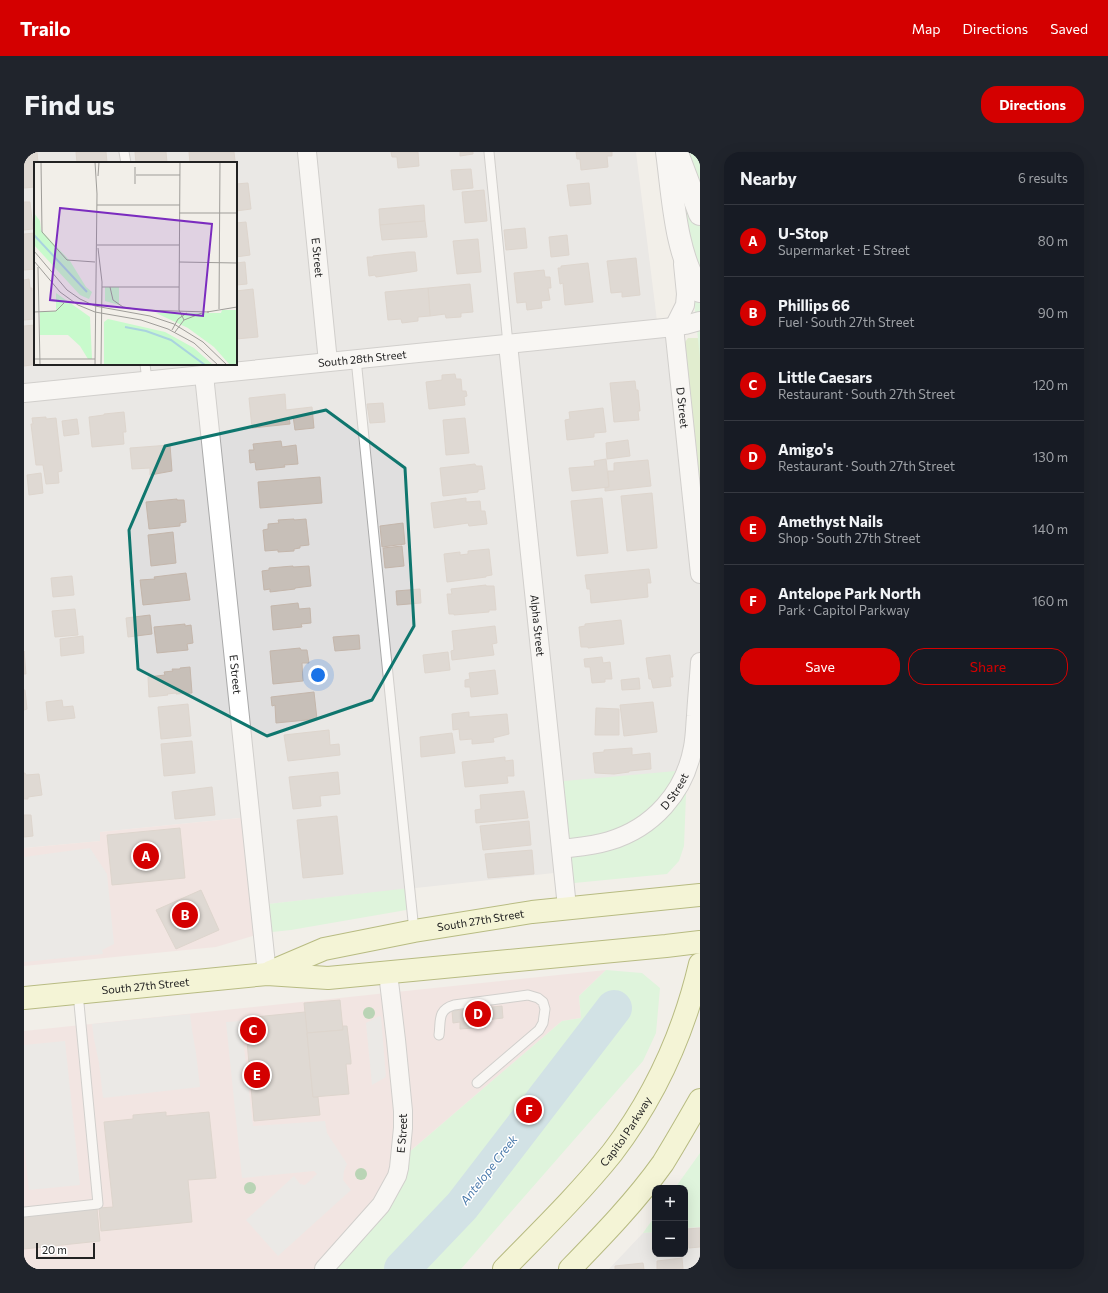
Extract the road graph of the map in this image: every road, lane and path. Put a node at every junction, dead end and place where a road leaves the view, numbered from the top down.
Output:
1 (124, 152) edge
2 (307, 152) edge
3 (489, 152) edge
4 (667, 152) edge
5 (676, 152) edge
6 (126, 162) edge
7 (700, 214) edge
8 (680, 243) junction
9 (700, 291) edge
10 (700, 321) edge
11 (674, 327) junction
12 (508, 344) junction
13 (356, 359) junction
14 (328, 362) junction
15 (146, 372) edge
16 (204, 375) junction
17 (24, 393) edge
18 (700, 574) edge
19 (700, 662) edge
20 (561, 849) junction
21 (700, 895) edge
22 (567, 907) junction
23 (414, 931) junction
24 (700, 942) edge
25 (700, 964) edge
26 (388, 973) junction
27 (267, 974) junction
28 (78, 993) junction
29 (24, 998) edge
30 (439, 1035) dead end
31 (477, 1083) dead end
32 (700, 1100) edge
33 (24, 1212) edge
34 (324, 1269) edge
35 (506, 1269) edge
36 (570, 1269) edge

1 - 6 lane
2 - 14 street, E Street
3 - 12 lane
4 - 8 street
5 - 7 street
8 - 9 street
8 - 11 street
10 - 11 street, South 28th Street
11 - 12 street, South 28th Street
11 - 18 street, D Street
12 - 13 street, South 28th Street
12 - 20 street, Alpha Street
13 - 14 street, South 28th Street
13 - 23 lane
14 - 16 street, South 28th Street
15 - 16 street, South 28th Street
15 - 17 street, South 28th Street
16 - 27 street, E Street
19 - 20 street, D Street
20 - 22 street, Alpha Street
21 - 22 main road, South 27th Street
22 - 23 main road, South 27th Street
23 - 27 main road, South 27th Street
24 - 26 main road, South 27th Street
25 - 35 main road, Capitol Parkway
26 - 27 main road, South 27th Street
26 - 34 street, E Street
27 - 28 main road, South 27th Street
28 - 29 main road, South 27th Street
28 - 33 lane
30 - 31 lane
32 - 36 main road

